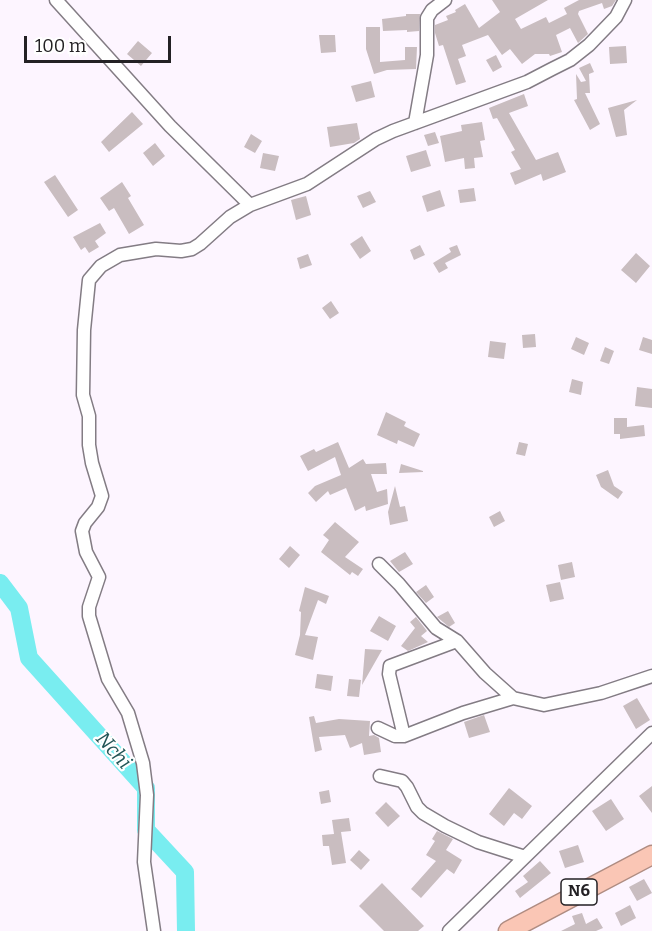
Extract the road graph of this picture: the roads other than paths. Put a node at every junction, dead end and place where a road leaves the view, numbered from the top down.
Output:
1 (56, 0) edge
2 (445, 0) edge
3 (625, 0) edge
4 (415, 123) junction
5 (250, 205) junction
6 (379, 564) dead end
7 (457, 641) junction
8 (652, 676) edge
9 (513, 698) junction
10 (378, 728) dead end
11 (652, 733) edge
12 (404, 736) junction
13 (380, 777) dead end
14 (652, 855) edge
15 (525, 857) junction
16 (154, 931) edge
17 (449, 931) edge
18 (508, 931) edge

1 - 5 street
2 - 4 street
3 - 4 street
4 - 5 street
5 - 16 street
6 - 7 street
7 - 9 street
7 - 12 street
8 - 9 street
9 - 12 street
10 - 12 street
11 - 15 street
13 - 15 street
14 - 18 highway, N6
15 - 17 street

